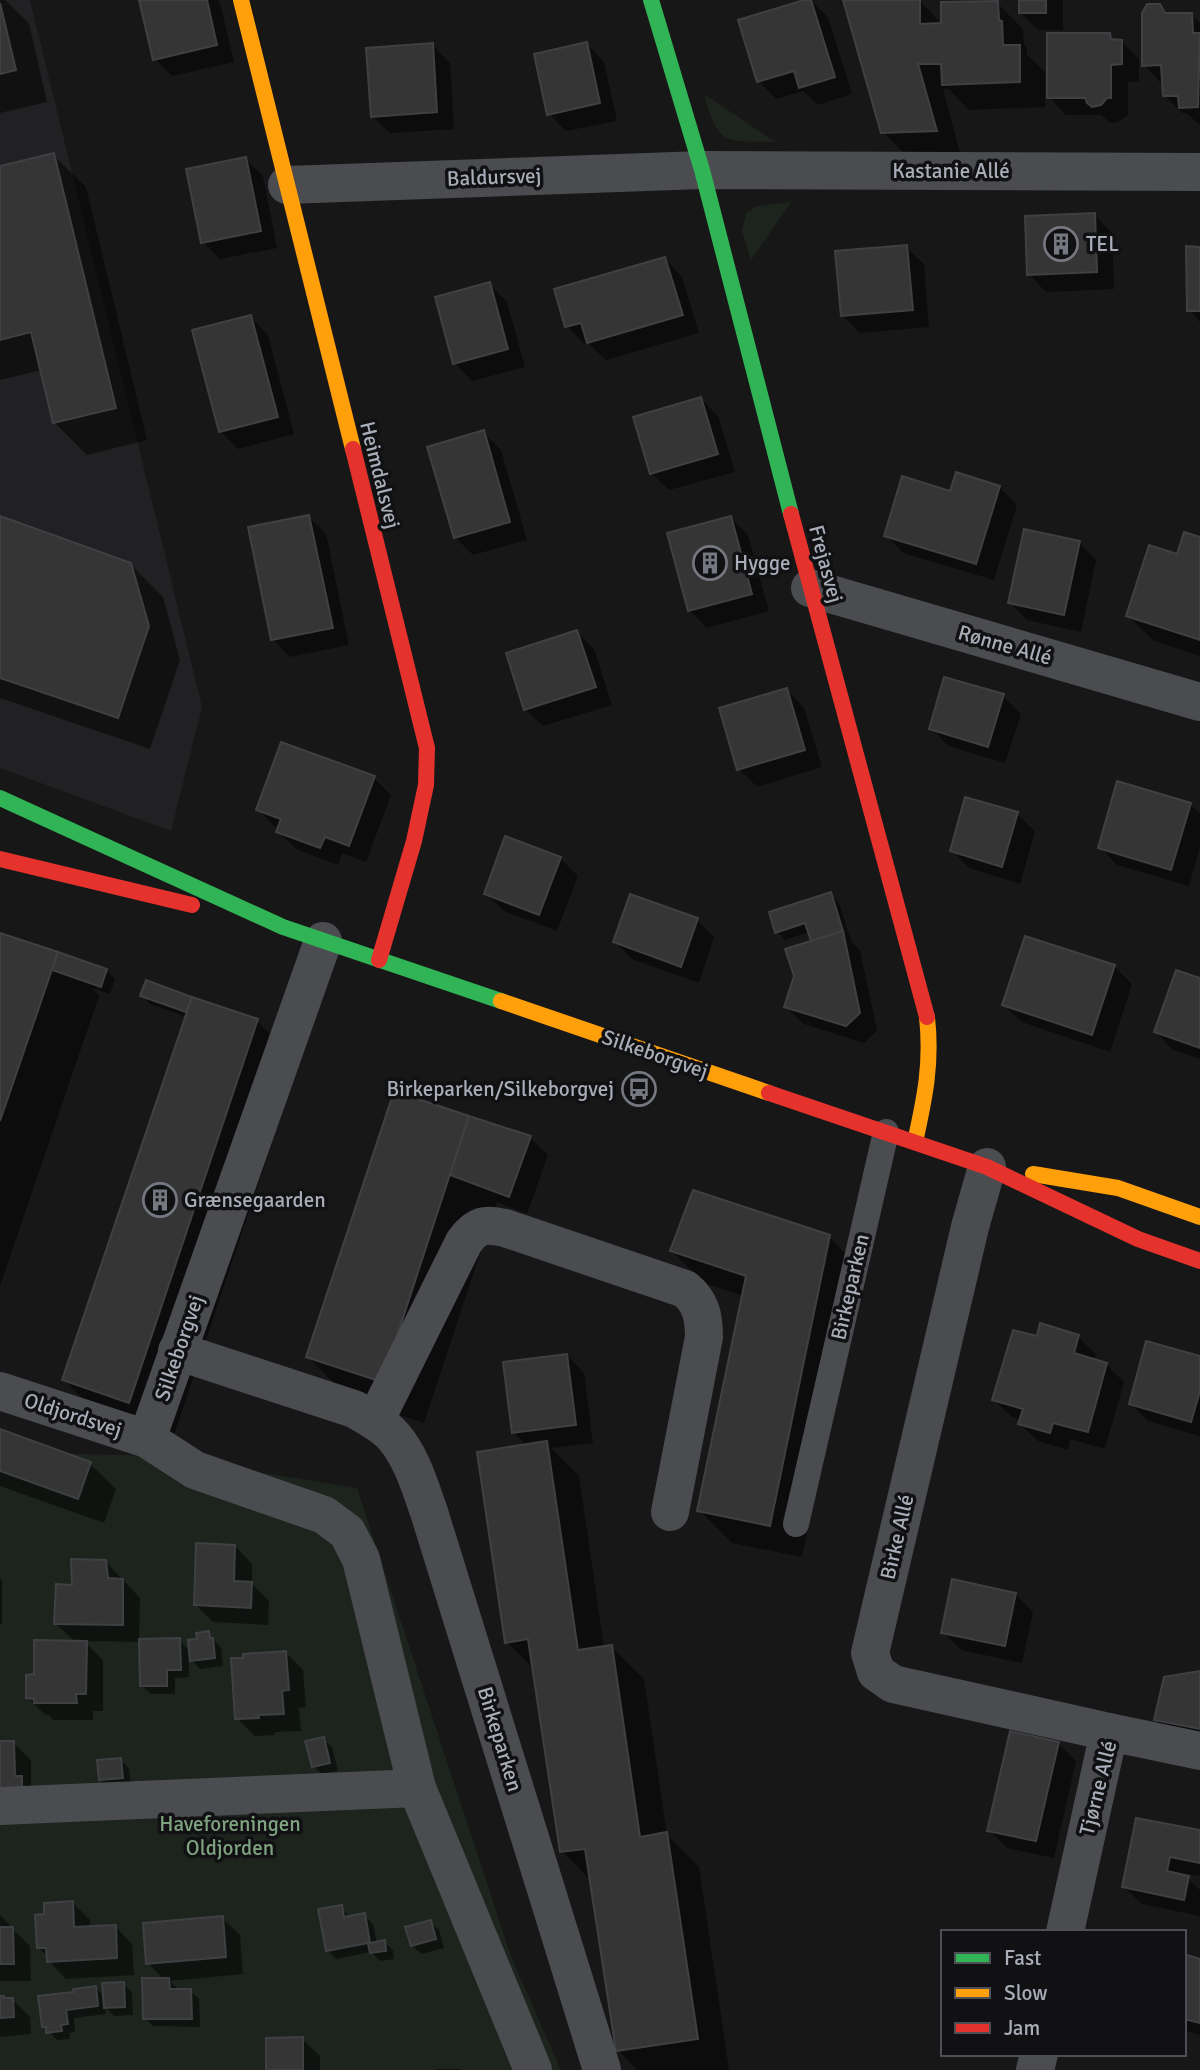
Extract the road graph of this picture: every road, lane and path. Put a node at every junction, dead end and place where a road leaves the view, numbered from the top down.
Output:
1 (241, 0) edge
2 (651, 0) edge
3 (702, 170) junction
4 (1200, 172) edge
5 (287, 185) junction
6 (810, 588) junction
7 (1200, 702) edge
8 (0, 798) edge
9 (0, 859) edge
10 (283, 927) junction
11 (323, 941) junction
12 (379, 960) junction
13 (886, 1132) junction
14 (915, 1142) junction
15 (988, 1167) junction
16 (1200, 1217) edge
17 (1200, 1261) edge
18 (177, 1351) junction
19 (0, 1391) edge
20 (375, 1421) junction
21 (147, 1438) junction
22 (670, 1512) dead end
23 (796, 1524) dead end
24 (1109, 1732) junction
25 (1200, 1751) edge
26 (417, 1788) junction
27 (0, 1806) edge
28 (1065, 1930) edge
29 (533, 2070) edge
30 (602, 2070) edge

1 - 5 street, Heimdalsvej
2 - 3 street, Frejasvej
3 - 4 street, Kastanie Allé
3 - 5 street, Baldursvej
3 - 6 street, Frejasvej
5 - 12 street, Heimdalsvej
6 - 7 street, Rønne Allé
6 - 14 street, Frejasvej
8 - 10 street, Silkeborgvej
9 - 10 street, Silkeborgvej
10 - 11 street, Silkeborgvej
11 - 12 street, Silkeborgvej
11 - 18 street, Silkeborgvej
12 - 13 street, Silkeborgvej
13 - 14 street, Silkeborgvej
13 - 23 lane, Birkeparken
14 - 15 street, Silkeborgvej
15 - 16 street, Silkeborgvej
15 - 17 street, Silkeborgvej
15 - 24 street, Birke Allé
18 - 20 street, Birkeparken
18 - 21 street, Silkeborgvej
19 - 21 street, Oldjordsvej
20 - 22 street
20 - 30 street, Birkeparken
21 - 26 street, Oldjordsvej
24 - 25 street, Tjørne Allé
24 - 28 street, Tjørne Allé
26 - 27 street
26 - 29 street, Oldjordsvej

